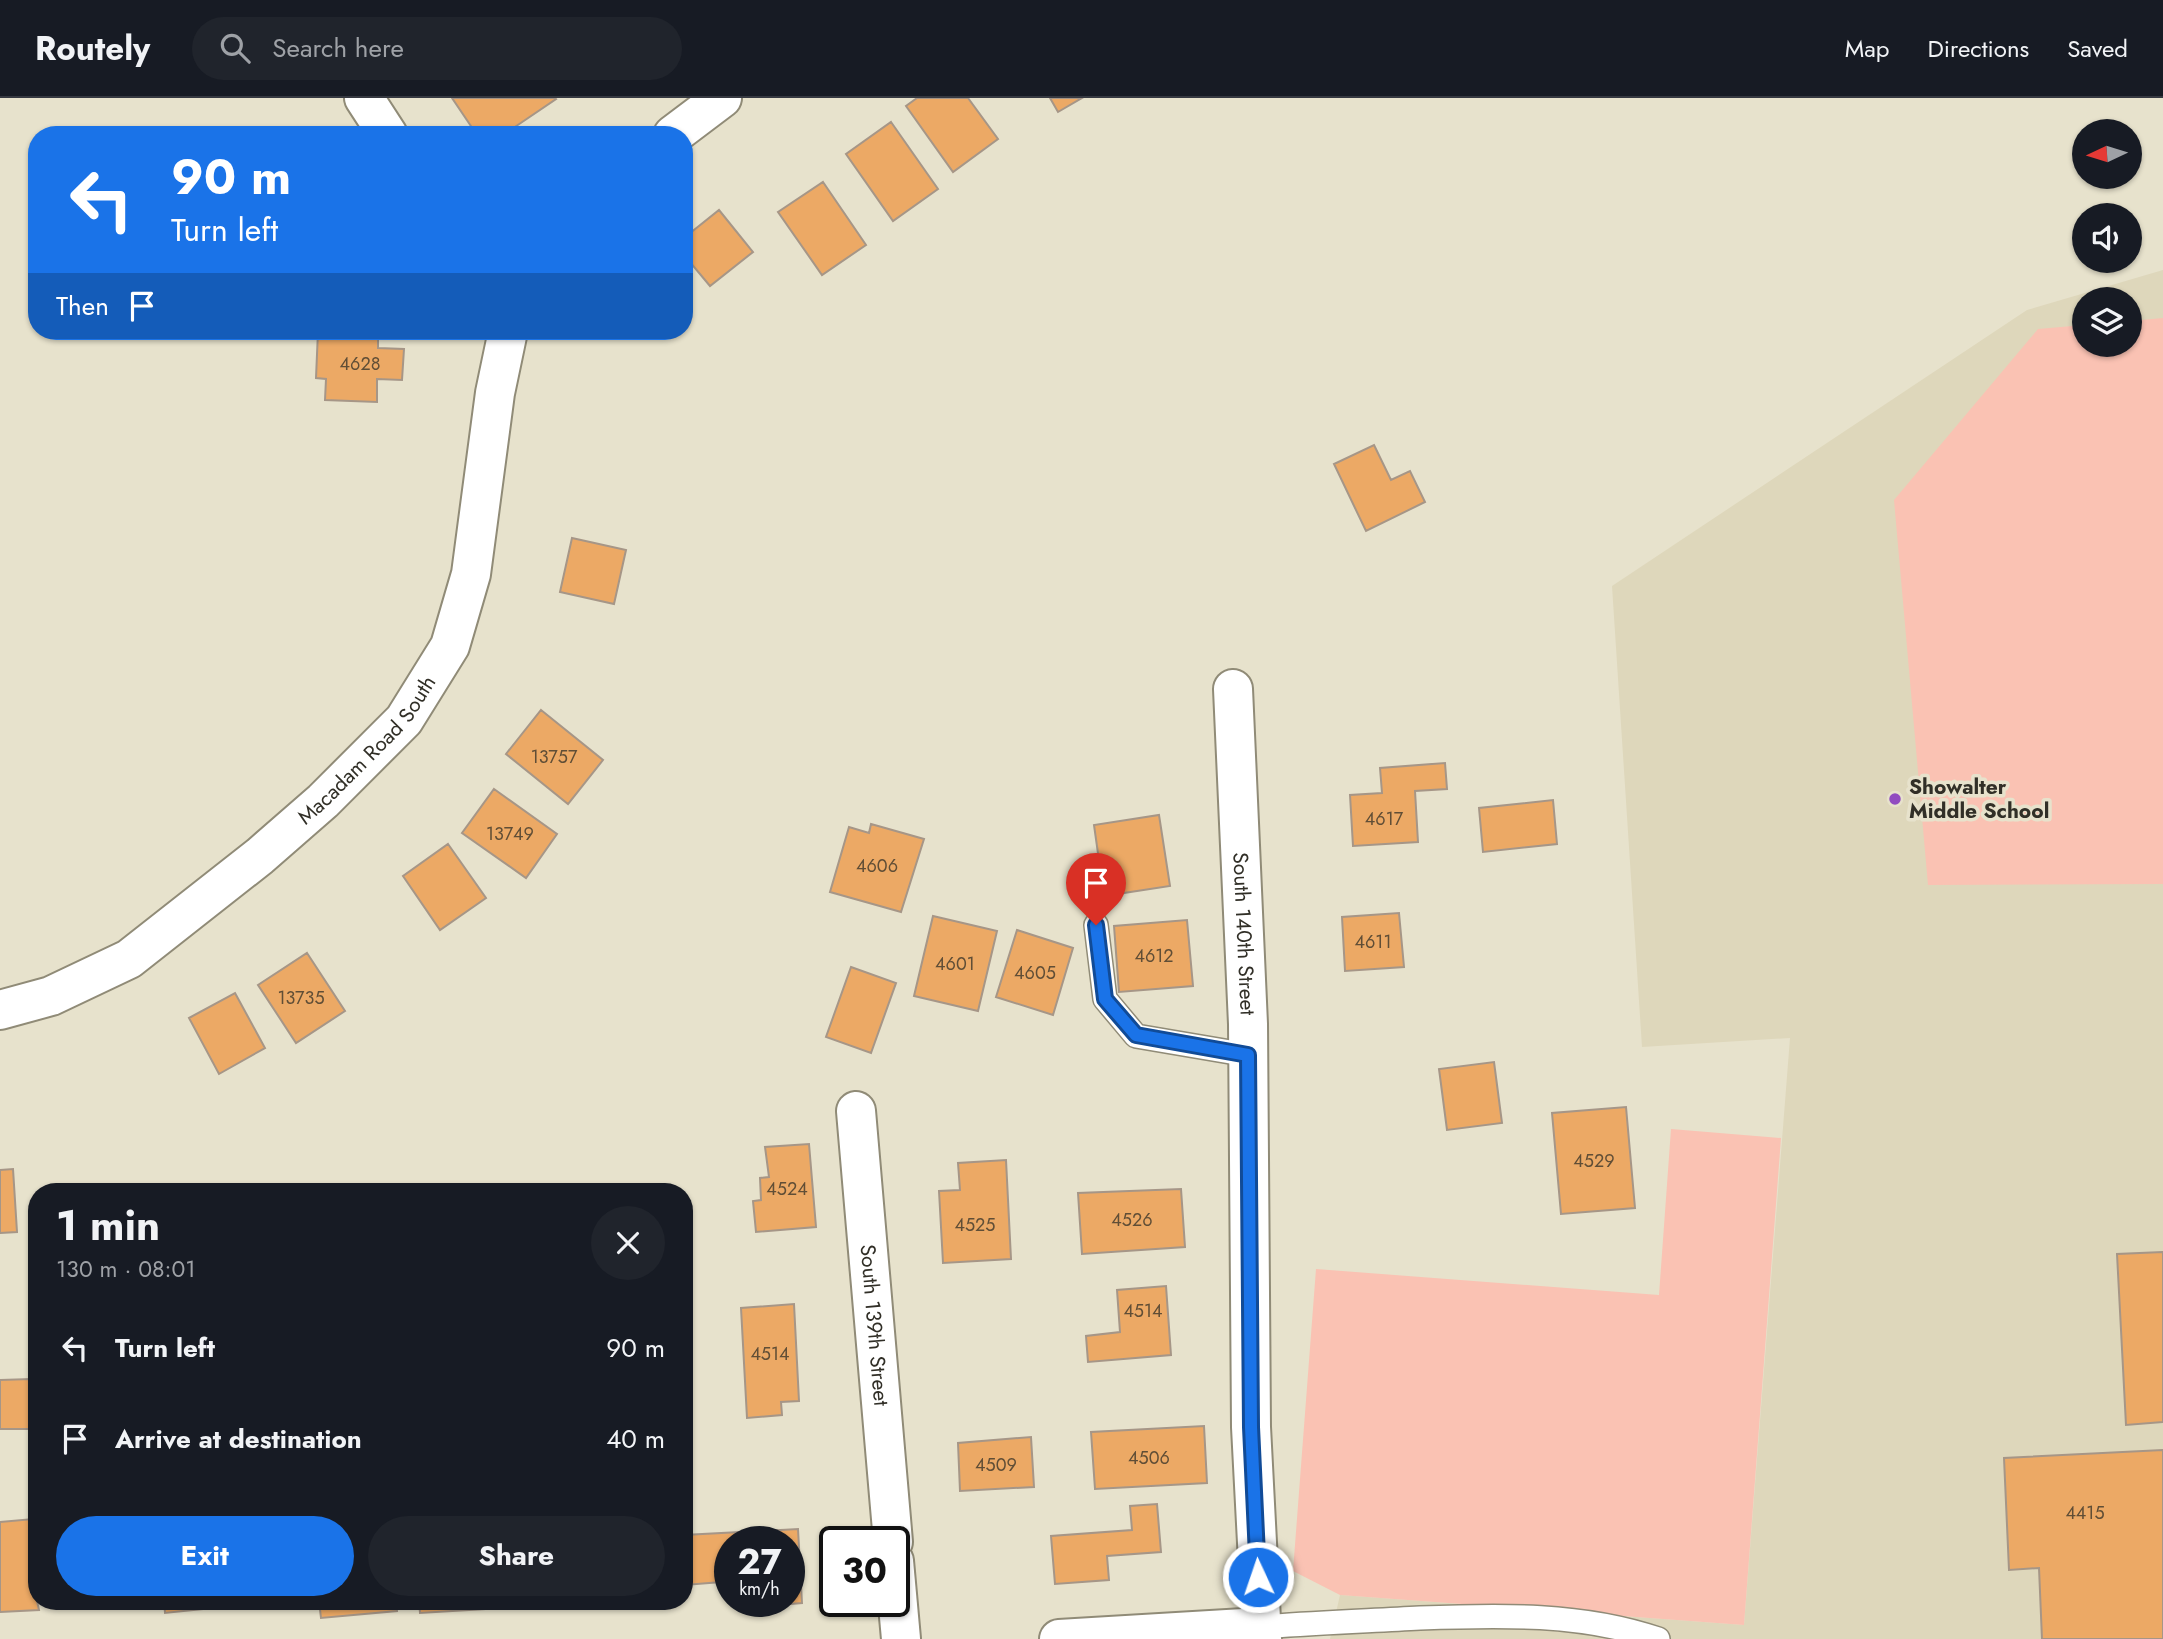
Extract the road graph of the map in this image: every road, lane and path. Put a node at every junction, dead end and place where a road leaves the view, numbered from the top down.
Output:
1 (364, 98) edge
2 (722, 98) edge
3 (382, 126) edge
4 (685, 126) edge
5 (506, 340) edge
6 (1233, 689) dead end
7 (1096, 925) dead end
8 (0, 1010) edge
9 (1248, 1055) junction
10 (856, 1111) dead end
11 (892, 1526) edge
12 (899, 1617) edge
13 (1261, 1633) edge
14 (901, 1639) edge
15 (1059, 1639) edge
16 (1658, 1639) edge

1 - 3 street
2 - 4 street
5 - 8 street, Macadam Road South
6 - 9 street, South 140th Street
7 - 9 lane
9 - 13 street, South 140th Street
10 - 11 street, South 139th Street
12 - 14 street
13 - 15 street
13 - 16 lane

